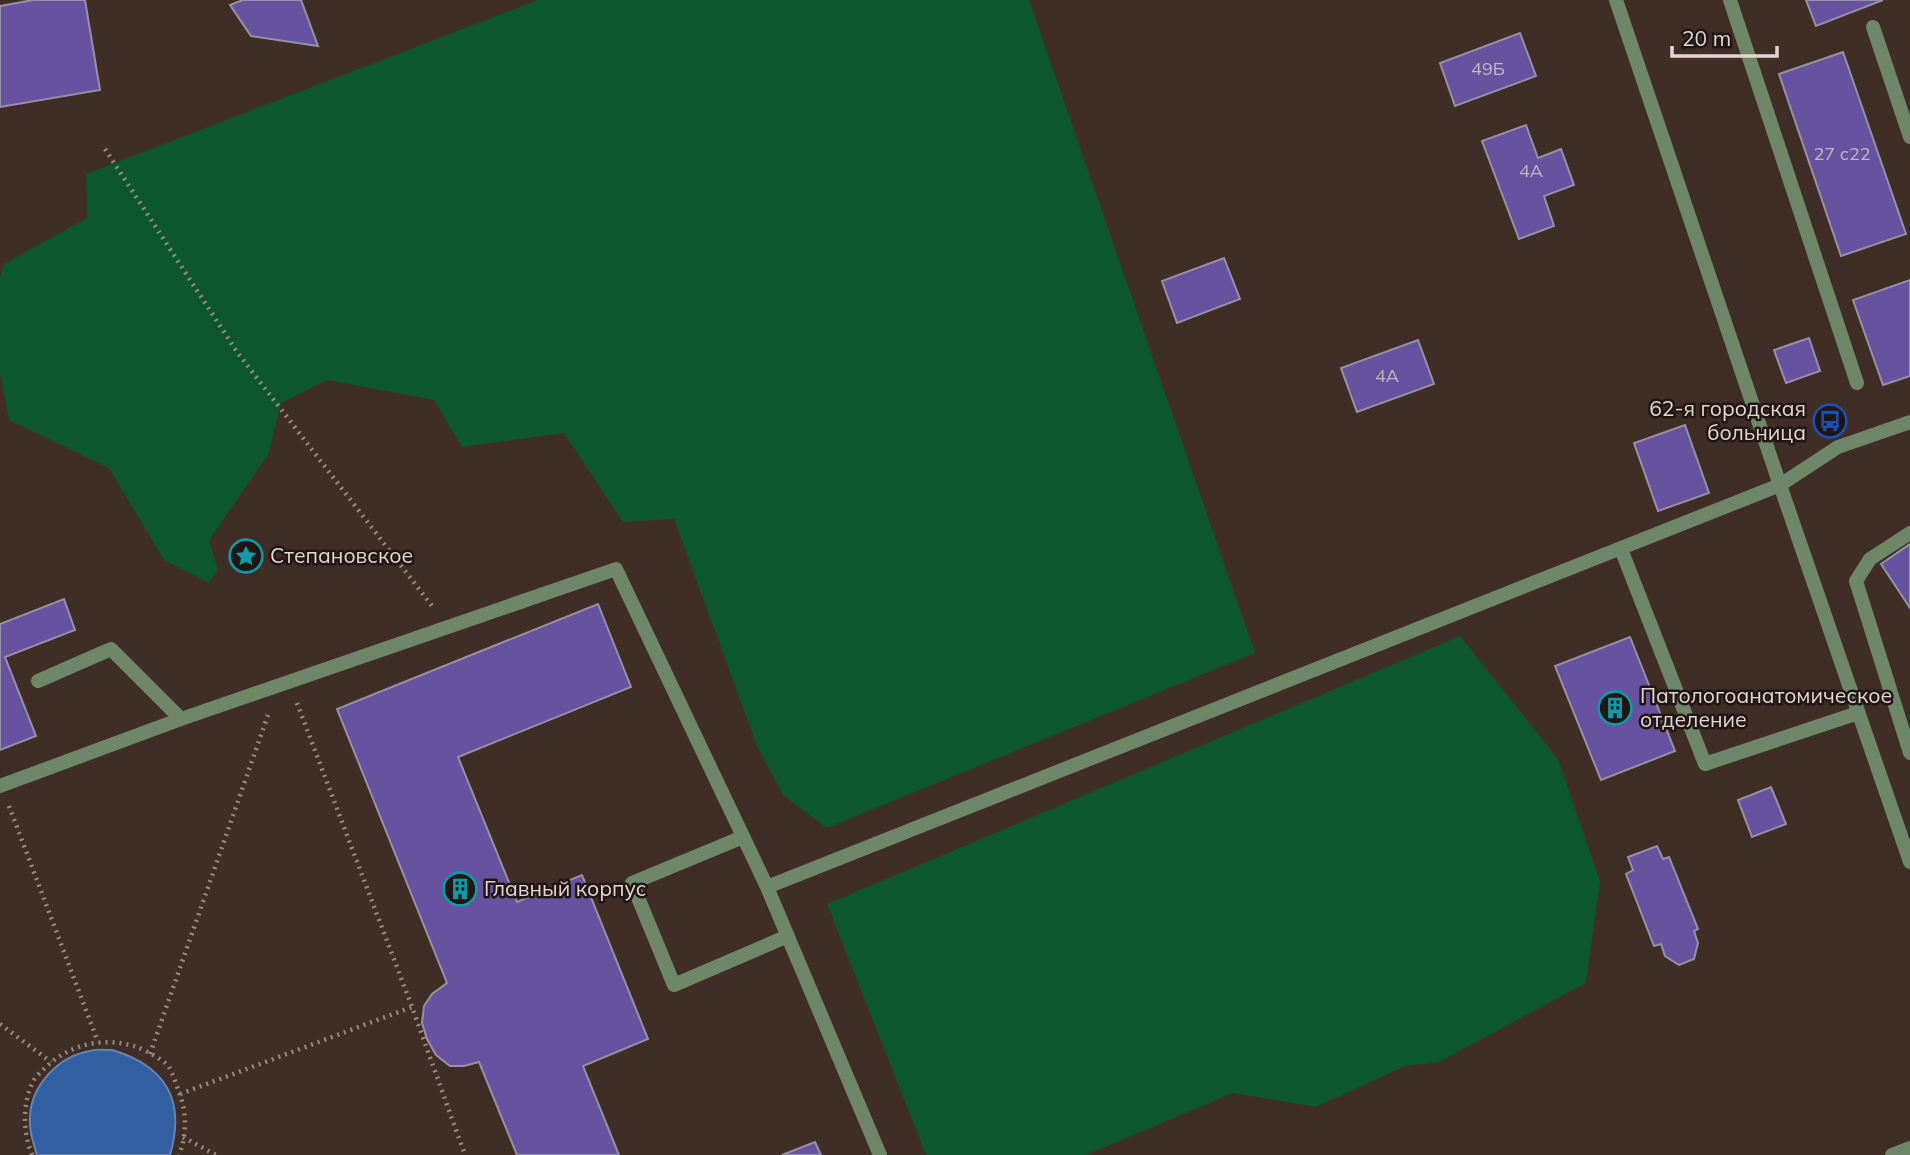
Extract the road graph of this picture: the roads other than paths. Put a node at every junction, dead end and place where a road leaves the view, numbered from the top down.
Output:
1 (1616, 0) edge
2 (1730, 0) edge
3 (1873, 27) dead end
4 (1910, 136) edge
5 (1857, 383) dead end
6 (1910, 422) edge
7 (1780, 485) junction
8 (1910, 533) edge
9 (1621, 549) junction
10 (38, 681) dead end
11 (1858, 713) junction
12 (181, 719) junction
13 (1910, 754) edge
14 (1, 786) edge
15 (743, 837) junction
16 (1910, 862) edge
17 (767, 887) junction
18 (788, 936) junction
19 (1910, 1148) edge
20 (880, 1155) edge
21 (1892, 1155) edge

1 - 7 street
2 - 5 street
3 - 4 street
6 - 7 street
7 - 9 street
7 - 11 street
8 - 13 street
9 - 11 street
9 - 17 street
10 - 12 street
11 - 16 street
12 - 14 street
12 - 15 street
15 - 17 street
15 - 18 street
17 - 18 street
18 - 20 street
19 - 21 street

